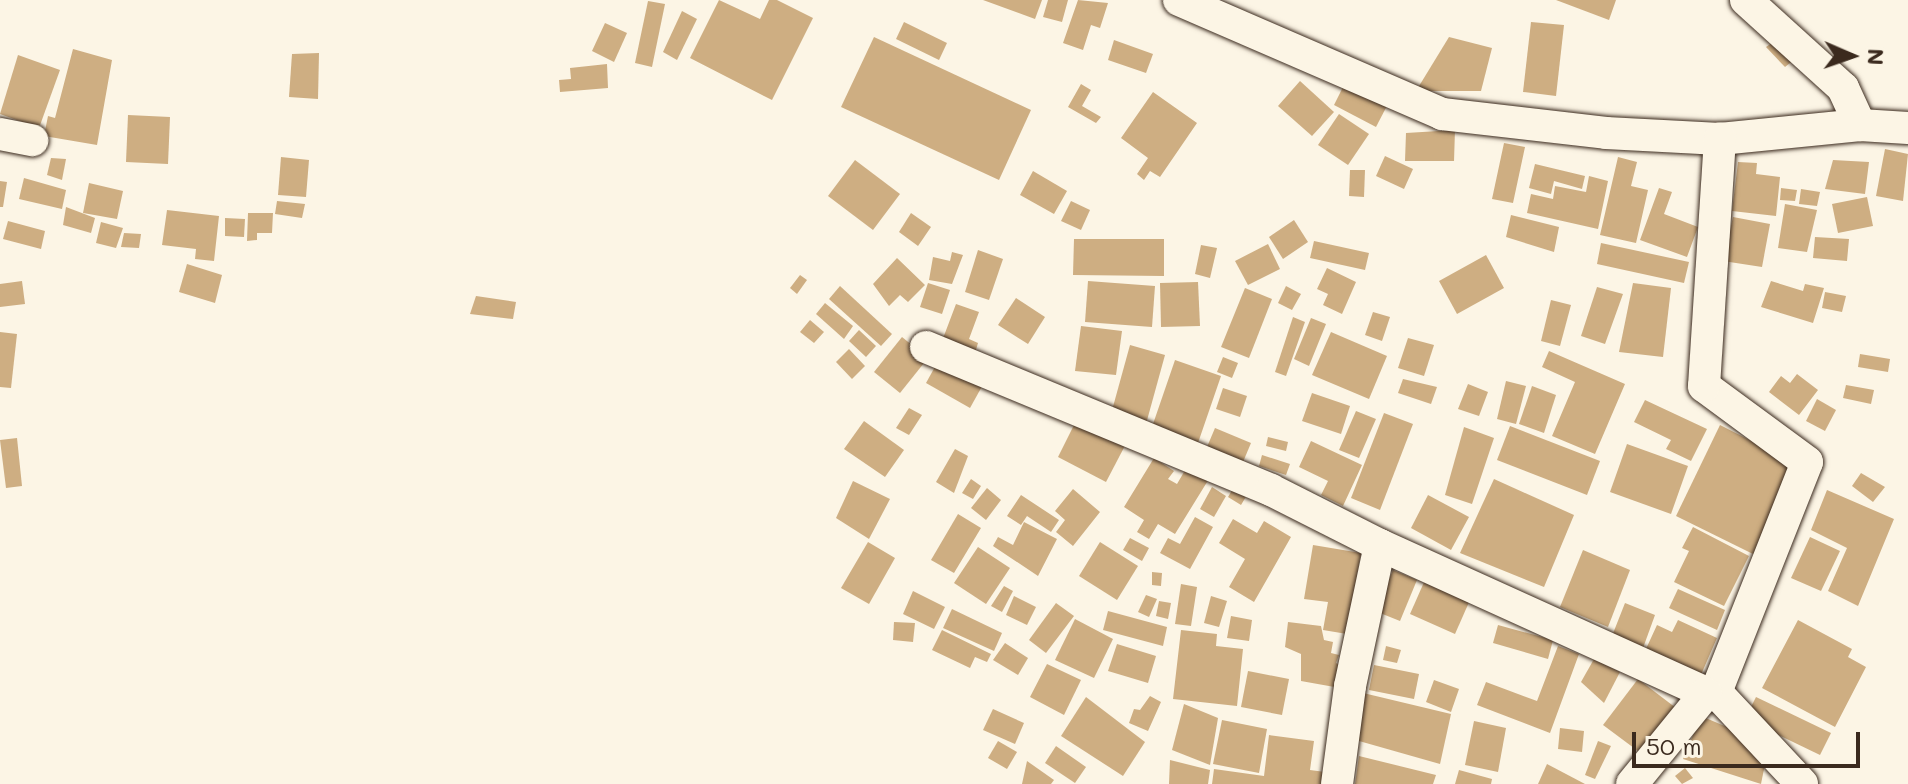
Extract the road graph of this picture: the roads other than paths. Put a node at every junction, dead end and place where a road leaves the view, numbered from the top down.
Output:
1 (1179, 0) edge
2 (1746, 0) edge
3 (1860, 125) junction
4 (1908, 128) edge
5 (0, 134) edge
6 (1720, 139) junction
7 (32, 140) dead end
8 (926, 347) dead end
9 (1380, 545) junction
10 (1711, 692) junction
11 (1337, 784) edge
12 (1632, 784) edge
13 (1802, 784) edge

1 - 6 street
2 - 3 street
3 - 4 street
3 - 6 street
5 - 7 street
6 - 10 street
8 - 9 street
9 - 10 street
9 - 11 street
10 - 12 street
10 - 13 street

